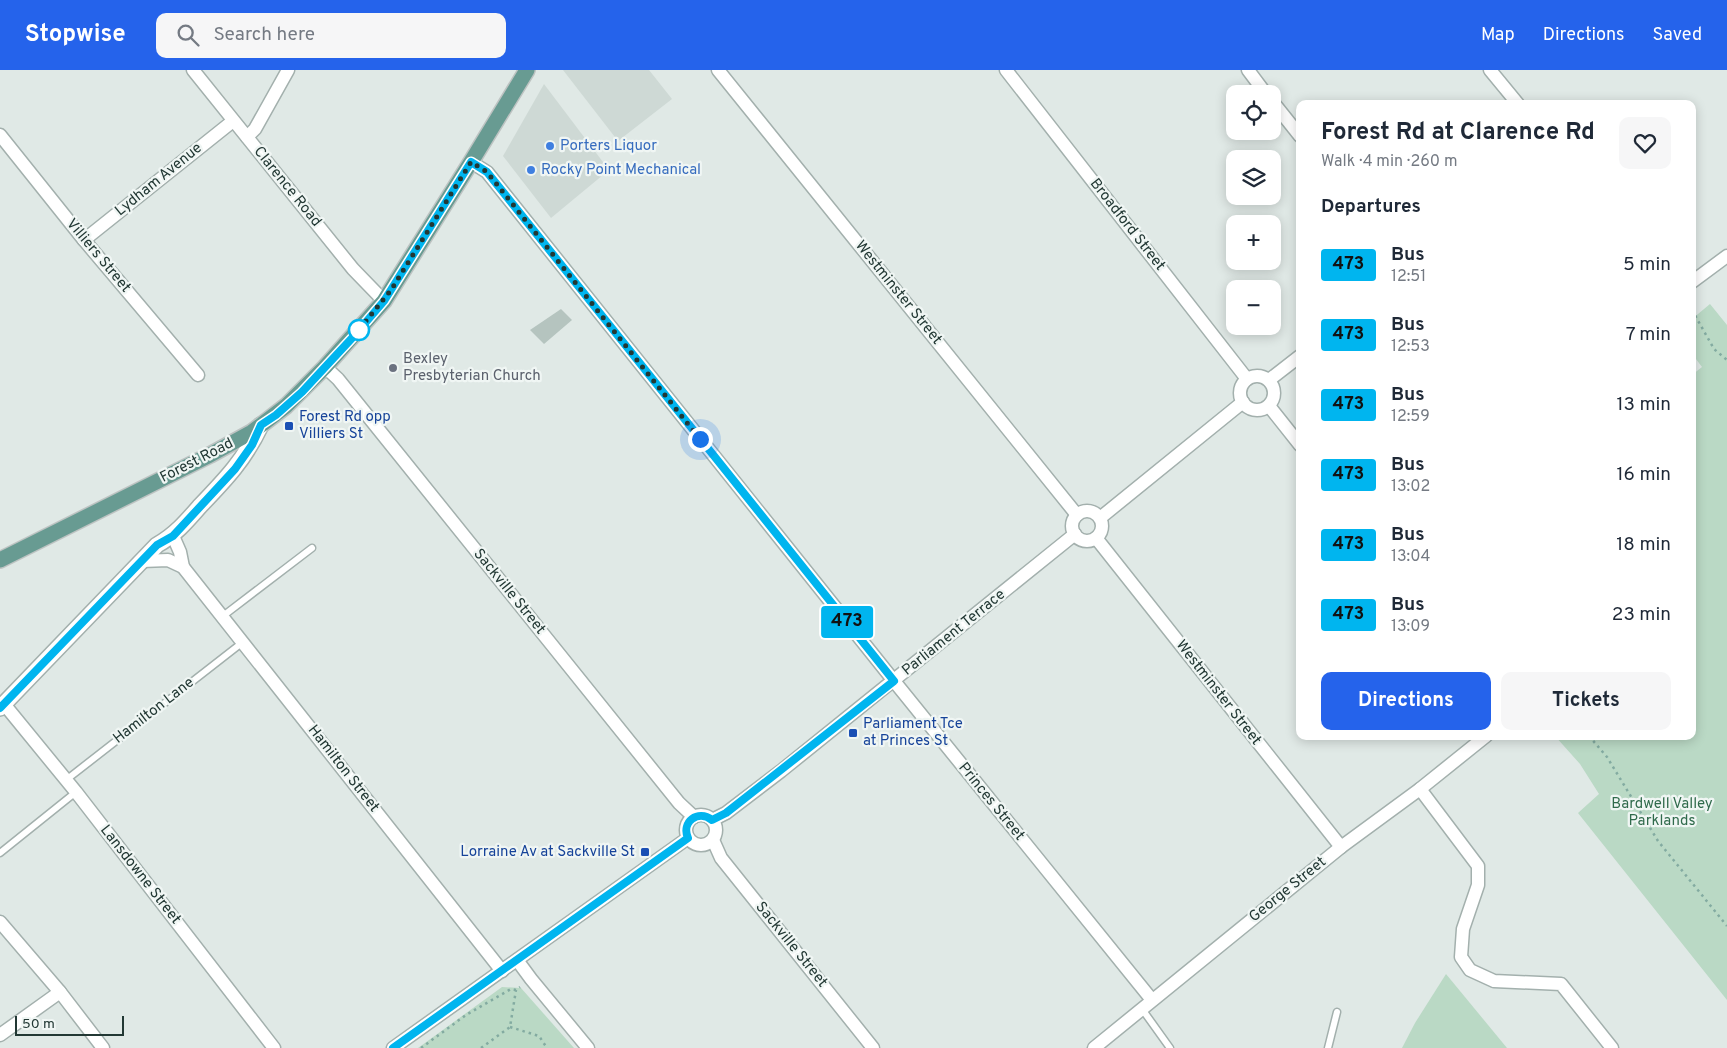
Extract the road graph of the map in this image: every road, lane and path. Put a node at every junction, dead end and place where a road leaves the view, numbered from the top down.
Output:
1 (193, 70) edge
2 (288, 70) edge
3 (527, 70) edge
4 (718, 70) edge
5 (1006, 70) edge
6 (1248, 70) edge
7 (1490, 70) edge
8 (1259, 85) edge
9 (1515, 100) edge
10 (1281, 112) edge
11 (233, 121) junction
12 (1296, 131) edge
13 (0, 135) edge
14 (246, 137) junction
15 (471, 162) junction
16 (84, 240) junction
17 (1727, 256) edge
18 (1696, 279) edge
19 (384, 301) junction
20 (1696, 317) edge
21 (1296, 359) edge
22 (1727, 360) edge
23 (325, 367) junction
24 (198, 375) dead end
25 (1247, 379) junction
26 (1269, 380) junction
27 (1243, 402) junction
28 (1269, 406) junction
29 (261, 425) junction
30 (1296, 440) edge
31 (1077, 516) junction
32 (1100, 518) junction
33 (1075, 534) junction
34 (173, 536) junction
35 (1096, 538) junction
36 (312, 548) dead end
37 (0, 560) edge
38 (142, 561) junction
39 (183, 567) junction
40 (223, 616) junction
41 (243, 642) junction
42 (894, 681) junction
43 (2, 706) edge
44 (1481, 740) edge
45 (1592, 740) edge
46 (66, 780) junction
47 (1420, 789) junction
48 (76, 792) junction
49 (694, 817) junction
50 (712, 820) junction
51 (688, 838) junction
52 (712, 840) junction
53 (1341, 848) junction
54 (0, 853) edge
55 (0, 922) edge
56 (1727, 926) edge
57 (517, 960) junction
58 (502, 971) junction
59 (60, 992) junction
60 (1152, 1000) junction
61 (1142, 1009) junction
62 (1337, 1012) dead end
63 (510, 1027) junction
64 (0, 1036) edge
65 (103, 1048) edge
66 (274, 1048) edge
67 (393, 1048) edge
68 (421, 1048) edge
69 (481, 1048) edge
70 (547, 1048) edge
71 (588, 1048) edge
72 (873, 1048) edge
73 (1094, 1048) edge
74 (1170, 1048) edge
75 (1328, 1048) edge
76 (1612, 1048) edge

1 - 11 street, Clarence Road
2 - 14 street
3 - 15 main road, Forest Road
4 - 31 street, Westminster Street
5 - 25 street, Broadford Street
6 - 8 street
7 - 9 street
10 - 12 street
11 - 14 street, Clarence Road
11 - 16 street, Lydham Avenue
13 - 16 street, Villiers Street
14 - 19 street, Clarence Road
15 - 19 main road, Forest Road
15 - 42 street, Princes Street
16 - 24 street, Villiers Street
17 - 18 street
19 - 23 main road, Forest Road
20 - 22 path
21 - 26 street
23 - 29 main road, Forest Road
23 - 49 street, Sackville Street
25 - 26 street
25 - 27 street
26 - 28 street
27 - 28 street
27 - 32 street
28 - 30 street
29 - 34 street
29 - 37 main road, Forest Road
31 - 32 street
31 - 33 street
32 - 35 street
33 - 35 street
33 - 42 street, Parliament Terrace
34 - 38 street
34 - 39 street, Hamilton Street
35 - 53 street, Westminster Street
36 - 40 lane
38 - 39 street
38 - 43 street
39 - 40 street, Hamilton Street
40 - 41 street, Hamilton Street
41 - 46 lane, Hamilton Lane
41 - 58 street, Hamilton Street
42 - 50 street, Parliament Terrace
42 - 60 street, Princes Street
43 - 46 street, Lansdowne Street
44 - 47 street, George Street
45 - 56 path
46 - 48 street, Lansdowne Street
47 - 53 street, George Street
47 - 76 street
48 - 54 lane
48 - 66 street, Lansdowne Street
49 - 50 street
49 - 51 street
50 - 52 street
51 - 52 street
51 - 57 street
52 - 72 street, Sackville Street
53 - 60 street, George Street
55 - 59 street
57 - 58 street
57 - 71 street
58 - 67 street
59 - 64 street
59 - 65 street
60 - 61 street, George Street
61 - 73 street, George Street
61 - 74 lane
62 - 75 lane
63 - 68 path
63 - 69 path
63 - 70 path

